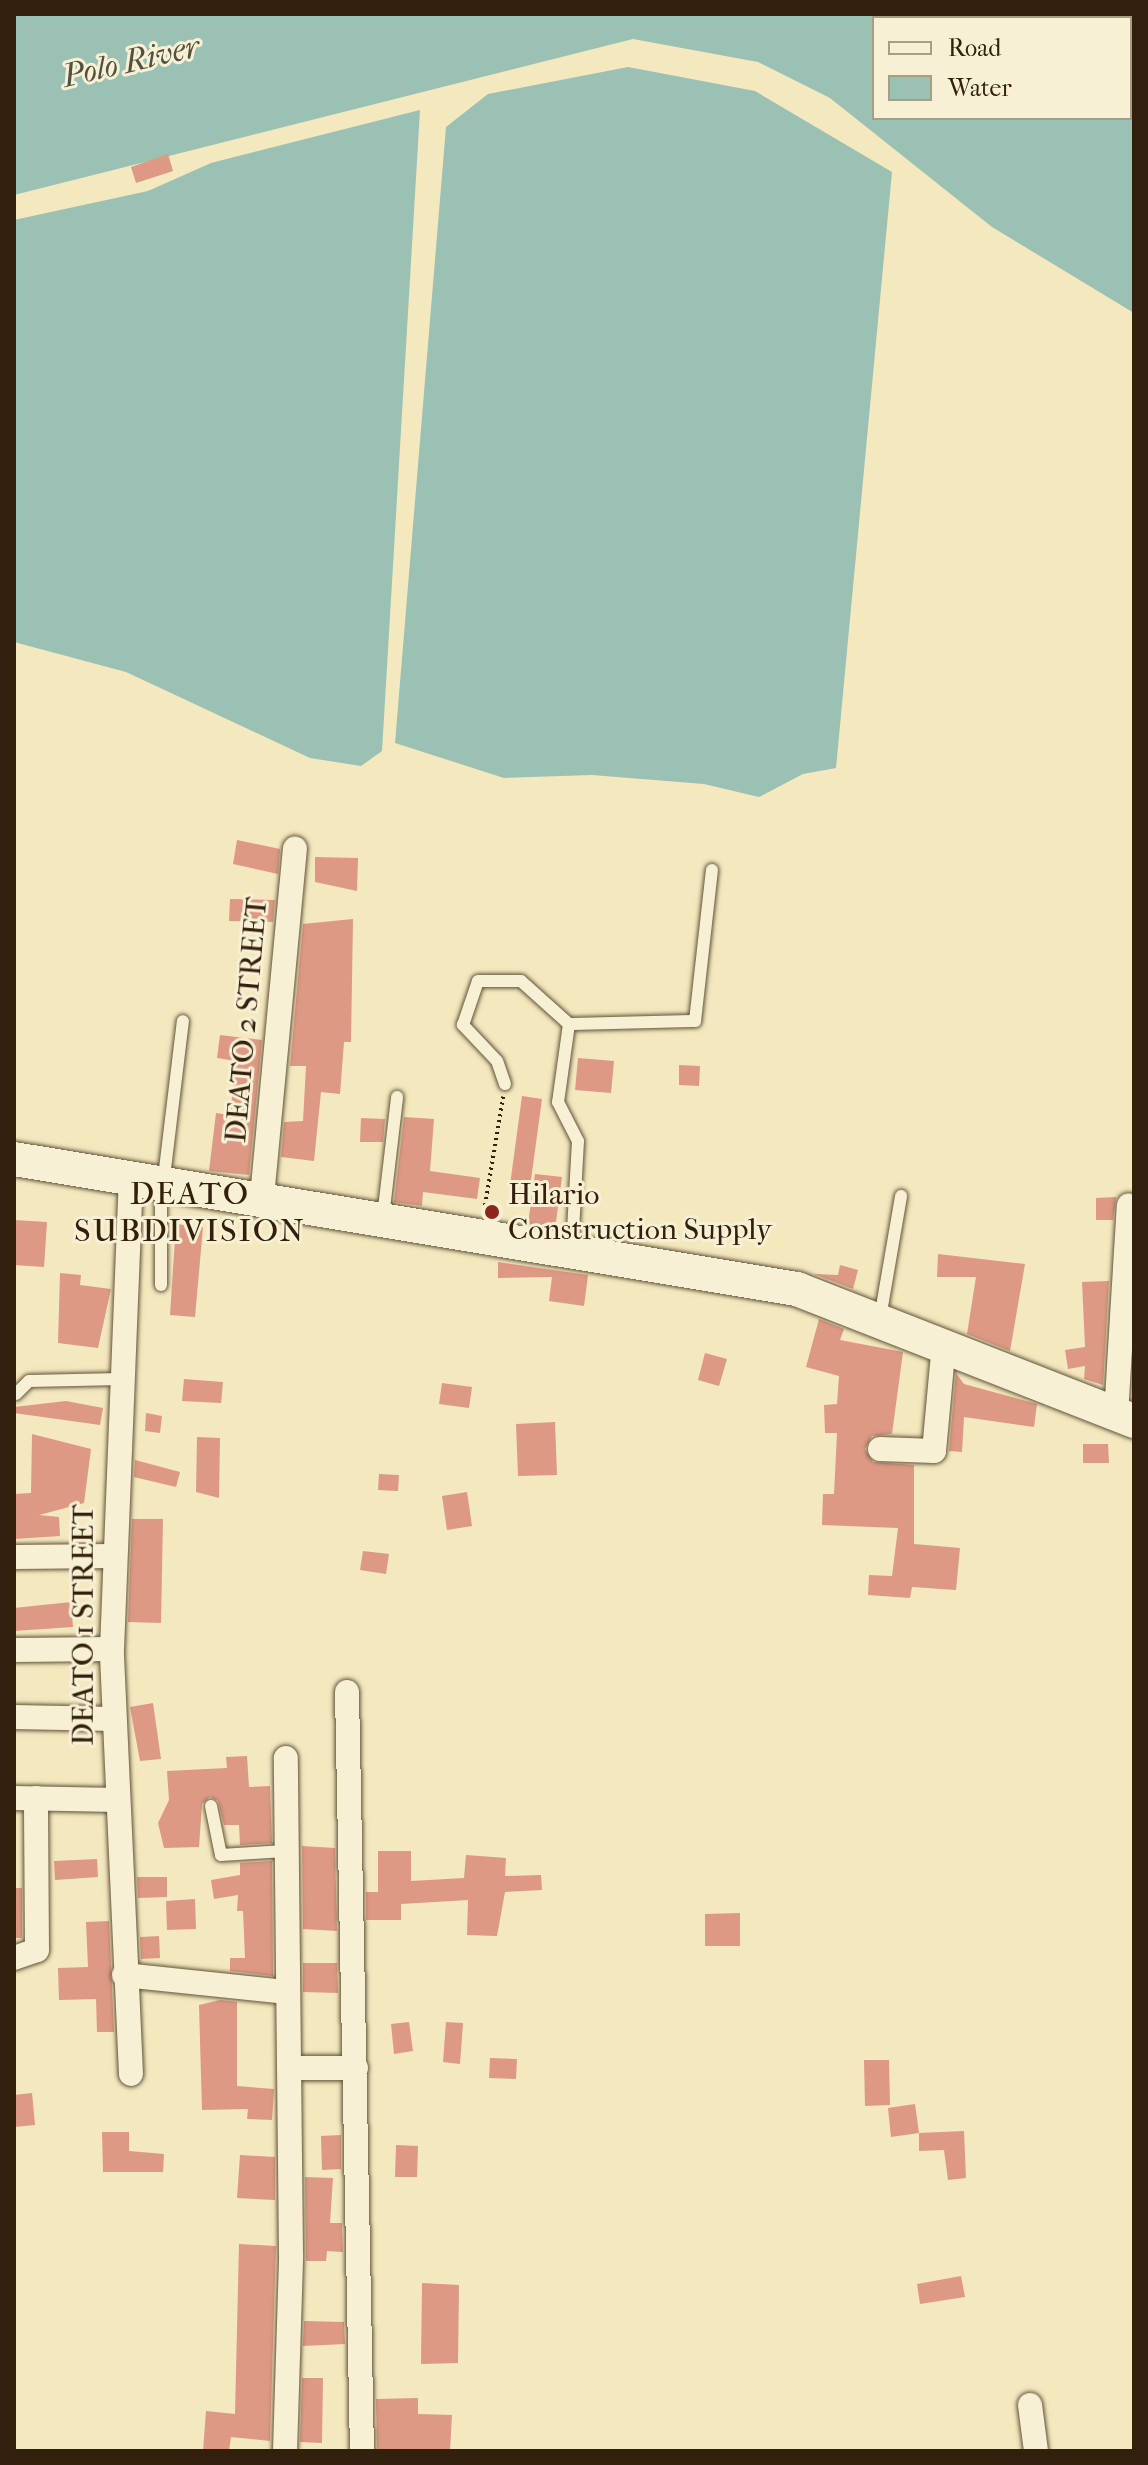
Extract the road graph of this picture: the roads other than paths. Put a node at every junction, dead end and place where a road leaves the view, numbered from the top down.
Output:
1 (295, 849) dead end
2 (712, 870) dead end
3 (183, 1021) dead end
4 (569, 1024) junction
5 (505, 1084) road end
6 (397, 1097) dead end
7 (14, 1159) edge
8 (131, 1176) junction
9 (164, 1181) junction
10 (901, 1196) dead end
11 (262, 1197) junction
12 (1129, 1205) dead end
13 (383, 1217) junction
14 (572, 1248) junction
15 (161, 1285) dead end
16 (879, 1321) junction
17 (944, 1344) junction
18 (121, 1379) junction
19 (16, 1394) dead end
20 (1125, 1418) edge
21 (880, 1449) dead end
22 (112, 1556) junction
23 (14, 1557) edge
24 (112, 1649) junction
25 (14, 1650) edge
26 (347, 1692) dead end
27 (14, 1717) edge
28 (114, 1719) junction
29 (286, 1758) dead end
30 (25, 1798) edge
31 (118, 1800) junction
32 (211, 1806) dead end
33 (285, 1851) junction
34 (14, 1958) edge
35 (124, 1975) junction
36 (285, 1992) junction
37 (289, 2068) junction
38 (356, 2068) junction
39 (131, 2074) dead end
40 (1030, 2405) dead end
41 (285, 2451) edge
42 (362, 2451) edge
43 (1036, 2451) edge

1 - 11 street, DEATO 2 STREET
2 - 4 lane
3 - 9 lane
4 - 5 lane
4 - 14 lane
6 - 13 lane
7 - 8 main road
8 - 9 main road
8 - 18 street, DEATO 1 STREET
9 - 11 main road
9 - 15 lane
10 - 16 lane
11 - 13 main road
12 - 20 street
13 - 14 main road
14 - 16 main road
16 - 17 main road
17 - 20 main road
17 - 21 street
18 - 19 lane
18 - 22 street, DEATO 1 STREET
22 - 23 street
22 - 24 street, DEATO 1 STREET
24 - 25 street
24 - 28 street, DEATO 1 STREET
26 - 38 street
27 - 28 street
28 - 31 street, DEATO 1 STREET
29 - 33 street
30 - 31 street
30 - 34 street
31 - 35 street, DEATO 1 STREET
32 - 33 lane
33 - 36 street
35 - 36 street
35 - 39 street, DEATO 1 STREET
36 - 37 street
37 - 38 street
37 - 41 street
38 - 42 street
40 - 43 street

